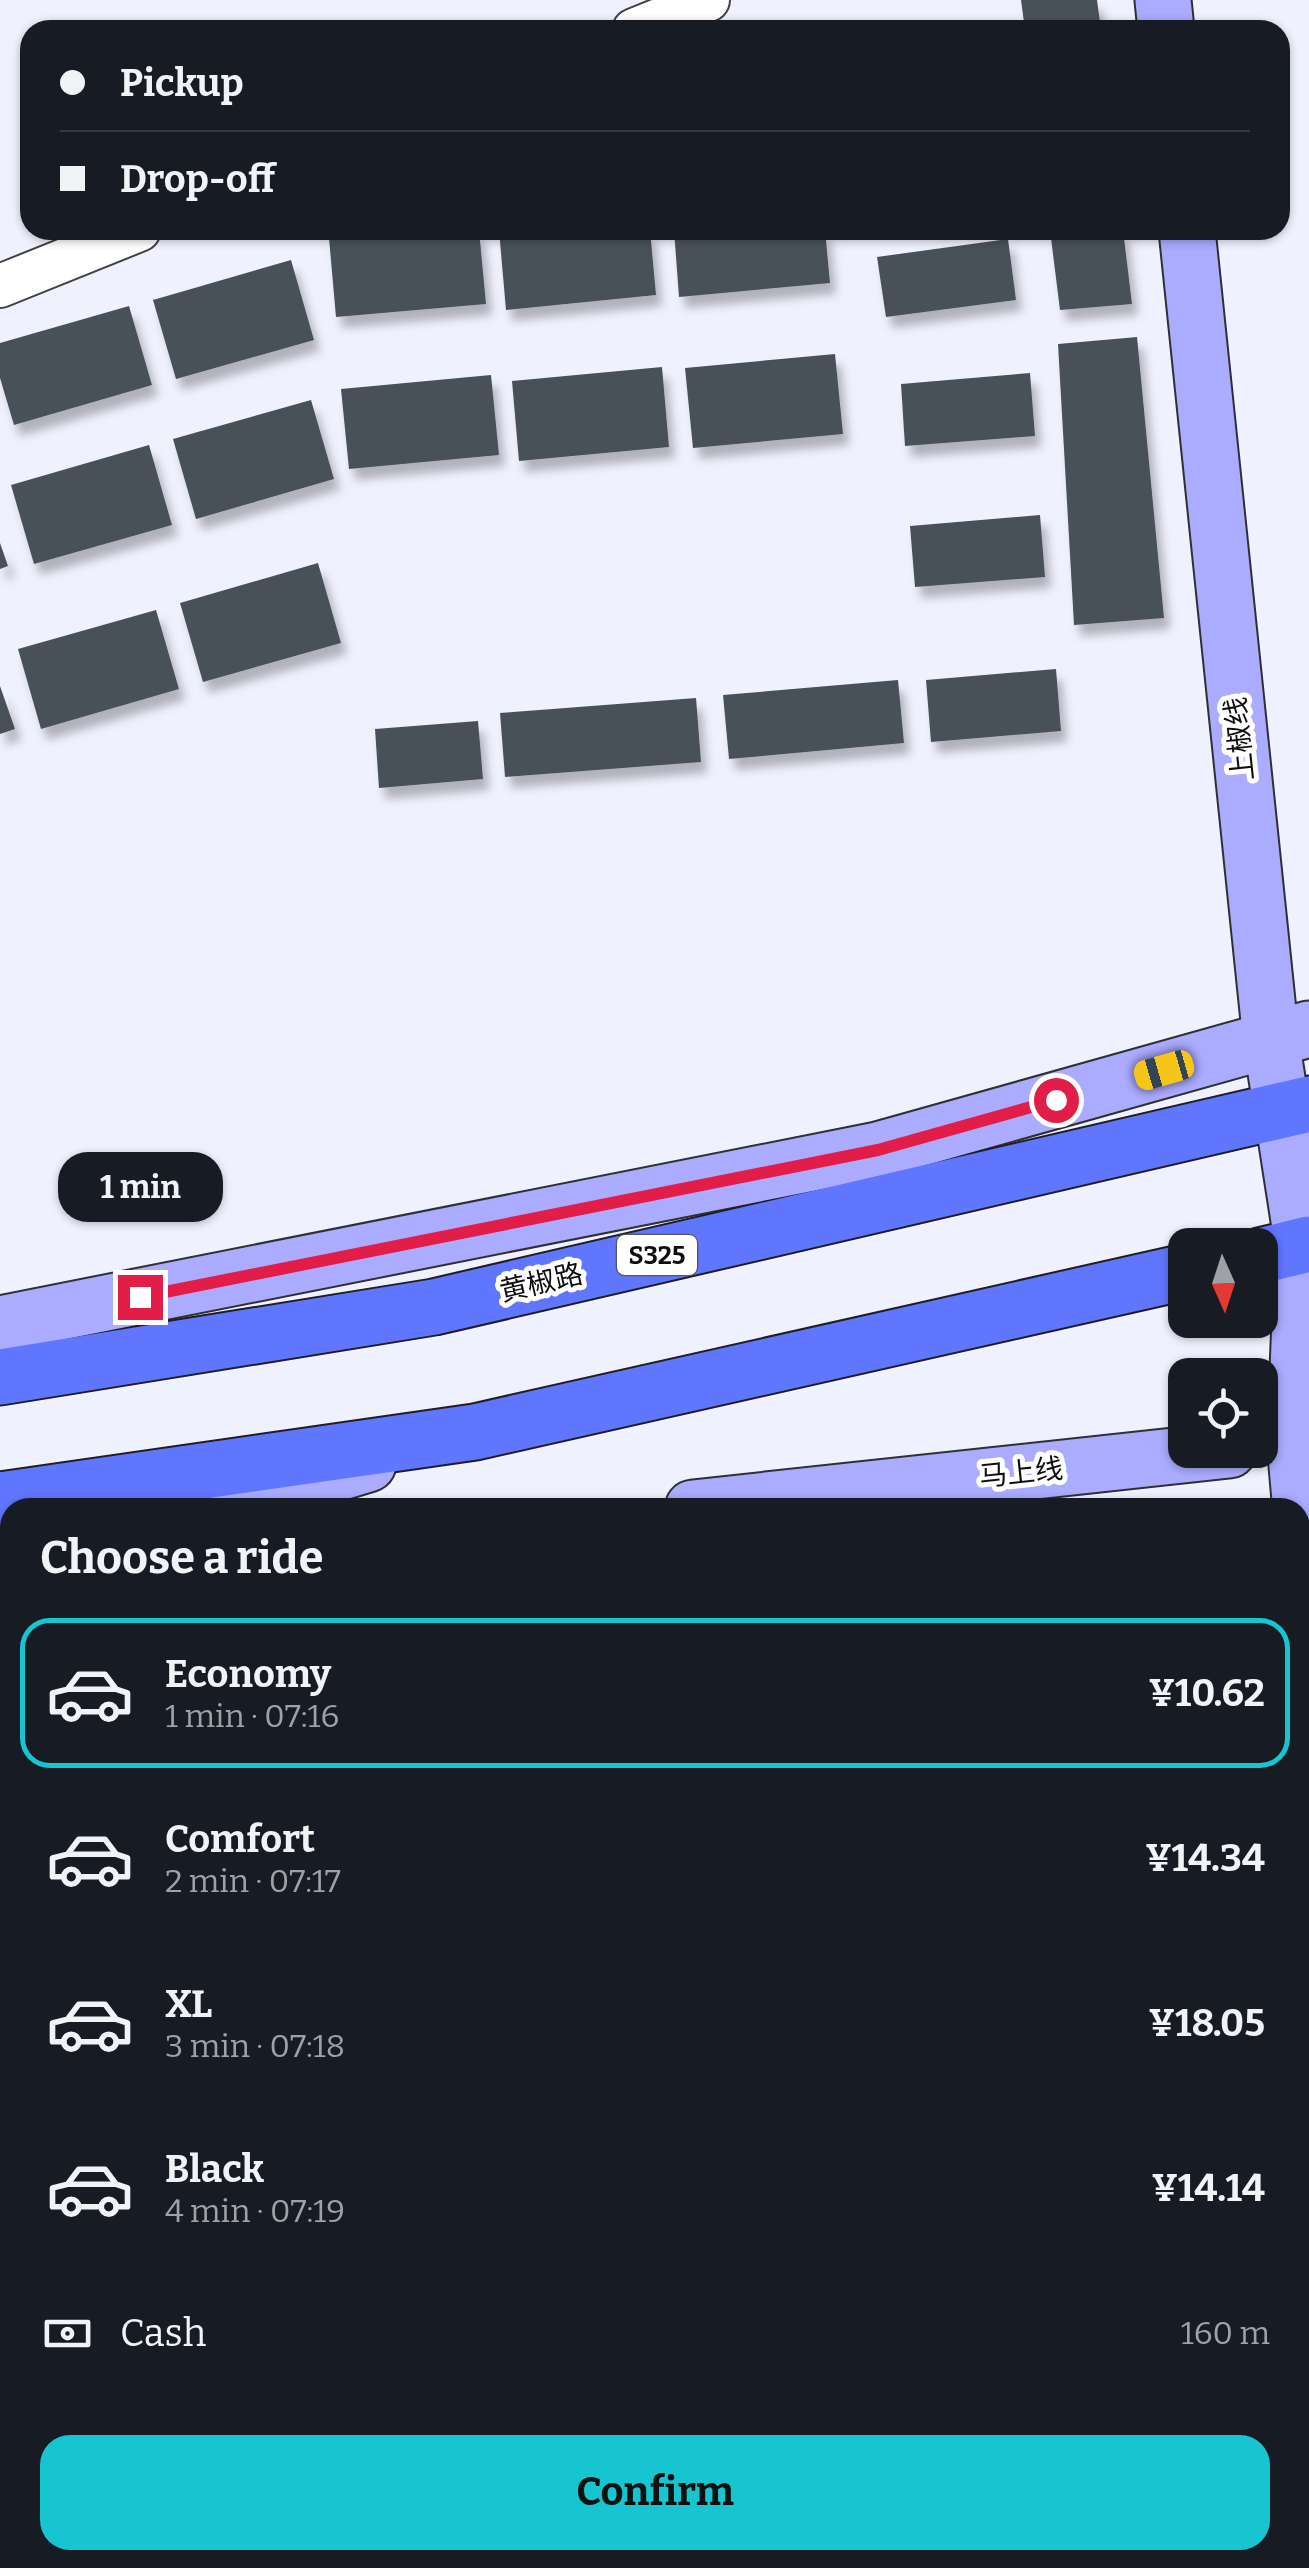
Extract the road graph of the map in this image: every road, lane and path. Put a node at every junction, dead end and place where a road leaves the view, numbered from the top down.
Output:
1 (708, 0) edge
2 (659, 20) edge
3 (114, 240) edge
4 (1188, 240) edge
5 (0, 286) edge
6 (1290, 1035) edge
7 (1294, 1107) edge
8 (1291, 1249) edge
9 (1168, 1276) edge
10 (1305, 1310) edge
11 (0, 1324) edge
12 (0, 1377) edge
13 (475, 1432) junction
14 (1288, 1444) edge
15 (1168, 1457) edge
16 (14, 1498) edge
17 (255, 1498) edge
18 (786, 1498) edge
19 (1295, 1498) edge

1 - 2 street
3 - 5 street
4 - 6 main road, 上椒线
6 - 7 main road, 上椒线
6 - 11 main road
7 - 8 main road, 上椒线
7 - 12 main road, 黄椒路 / S325
8 - 10 main road, 上椒线
9 - 13 main road
10 - 14 main road, 上椒线
13 - 16 main road
13 - 17 main road
14 - 19 main road, 上椒线
15 - 18 main road, 马上线

